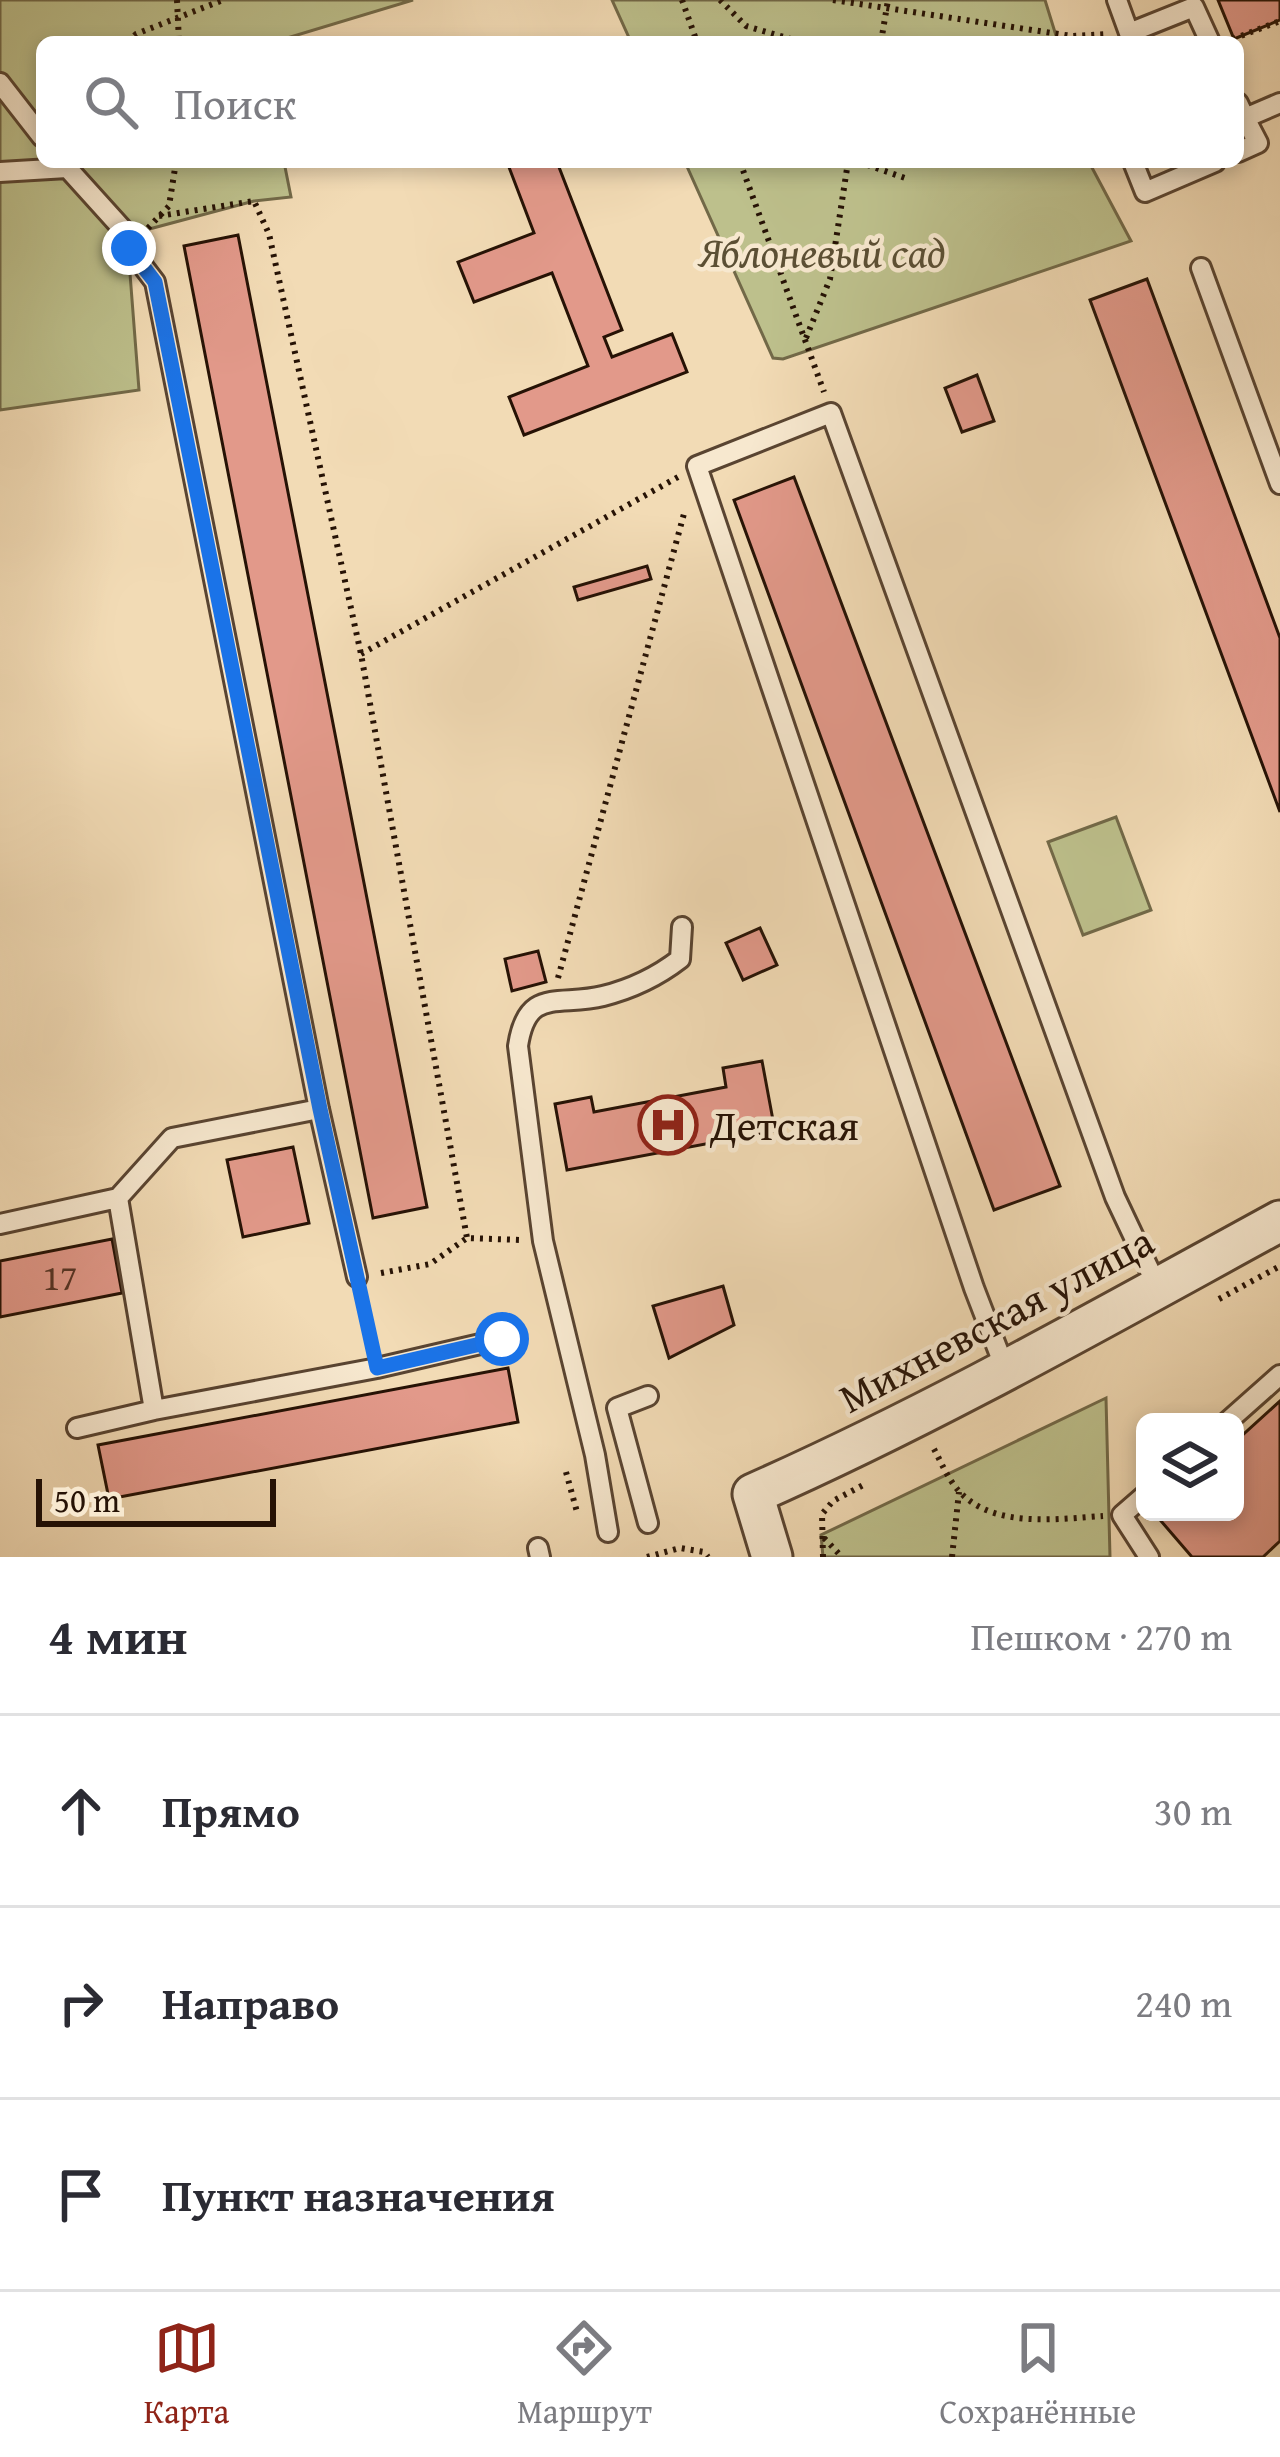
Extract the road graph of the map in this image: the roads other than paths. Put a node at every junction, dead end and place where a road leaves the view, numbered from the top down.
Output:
1 (1117, 0) edge
2 (1129, 33) junction
3 (1122, 36) edge
4 (1207, 36) edge
5 (0, 83) edge
6 (1280, 103) edge
7 (1244, 110) edge
8 (1244, 114) edge
9 (36, 129) edge
10 (1244, 149) edge
11 (37, 168) edge
12 (67, 168) edge
13 (1135, 168) edge
14 (1201, 168) edge
15 (0, 172) edge
16 (1201, 268) dead end
17 (1280, 484) edge
18 (682, 927) dead end
19 (320, 1109) junction
20 (118, 1198) junction
21 (1280, 1222) edge
22 (0, 1224) edge
23 (357, 1277) road end
24 (1158, 1288) junction
25 (502, 1339) dead end
26 (1007, 1372) junction
27 (1280, 1375) edge
28 (648, 1396) dead end
29 (154, 1410) junction
30 (1237, 1413) edge
31 (77, 1428) dead end
32 (1136, 1503) edge
33 (648, 1523) dead end
34 (608, 1532) dead end
35 (772, 1557) edge
36 (1149, 1557) edge

1 - 2 lane
2 - 3 lane
2 - 4 lane
5 - 9 lane
6 - 7 lane
8 - 10 lane
11 - 15 lane
12 - 19 lane
13 - 14 lane
16 - 17 lane
18 - 34 lane
19 - 20 lane
19 - 23 lane
20 - 22 lane
20 - 29 lane
21 - 24 street, Михневская улица
24 - 26 street, Михневская улица
24 - 26 lane
25 - 29 lane
26 - 35 street, Михневская улица
27 - 30 lane
28 - 33 lane
29 - 31 lane
32 - 36 lane

